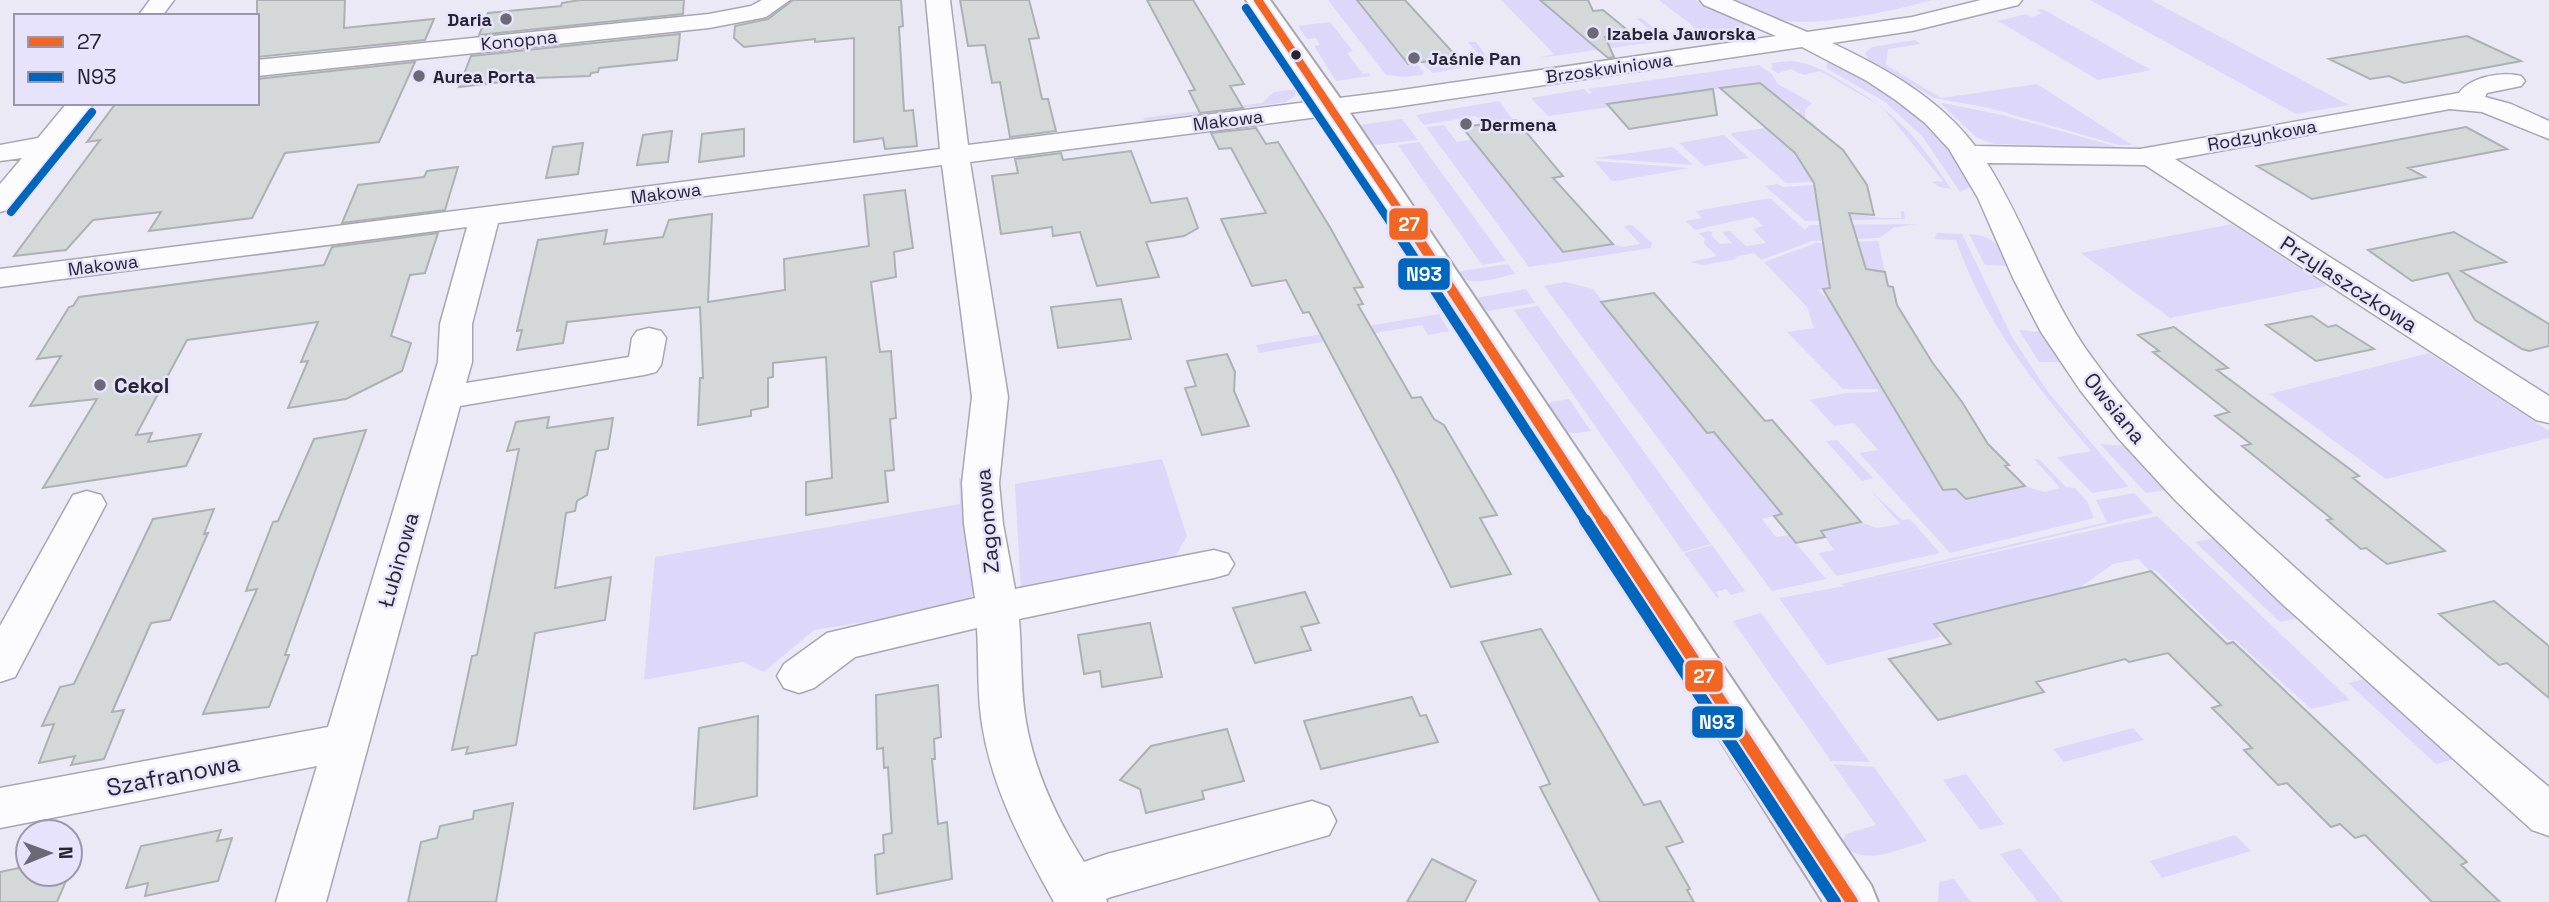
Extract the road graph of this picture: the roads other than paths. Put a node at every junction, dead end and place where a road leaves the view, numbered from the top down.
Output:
1 (778, 0) edge
2 (938, 0) edge
3 (1258, 0) edge
4 (1712, 0) edge
5 (2010, 0) edge
6 (1802, 41) junction
7 (259, 68) edge
8 (2512, 80) dead end
9 (2471, 101) junction
10 (79, 105) edge
11 (1332, 107) junction
12 (2549, 131) edge
13 (47, 145) junction
14 (0, 153) edge
15 (1967, 154) junction
16 (2149, 155) junction
17 (956, 156) junction
18 (0, 203) edge
19 (484, 216) junction
20 (0, 278) edge
21 (645, 366) dead end
22 (444, 398) junction
23 (2549, 412) edge
24 (87, 504) dead end
25 (1214, 564) dead end
26 (997, 608) junction
27 (0, 665) edge
28 (799, 676) dead end
29 (345, 742) junction
30 (0, 808) edge
31 (2549, 816) edge
32 (1312, 821) dead end
33 (1078, 895) edge
34 (301, 902) edge
35 (1852, 902) edge

1 - 7 street, Konopna
2 - 17 street, Zagonowa
3 - 11 street
4 - 6 street, Owsiana
5 - 6 street, Brzoskwiniowa
6 - 11 street, Brzoskwiniowa
6 - 15 street, Owsiana
8 - 9 street
9 - 12 street, Rodzynkowa
9 - 16 street, Rodzynkowa
10 - 13 street
11 - 17 street, Makowa
11 - 35 street
13 - 14 street
13 - 18 street
15 - 16 street, Rodzynkowa
15 - 31 street, Owsiana
16 - 23 street, Przylaszczkowa
17 - 19 street, Makowa
17 - 26 street, Zagonowa
19 - 20 street, Makowa
19 - 22 street, Łubinowa
21 - 22 street
22 - 29 street, Łubinowa
24 - 27 street
25 - 26 street
26 - 28 street
26 - 33 street, Zagonowa
29 - 30 street, Szafranowa
29 - 34 street, Łubinowa
32 - 33 street

